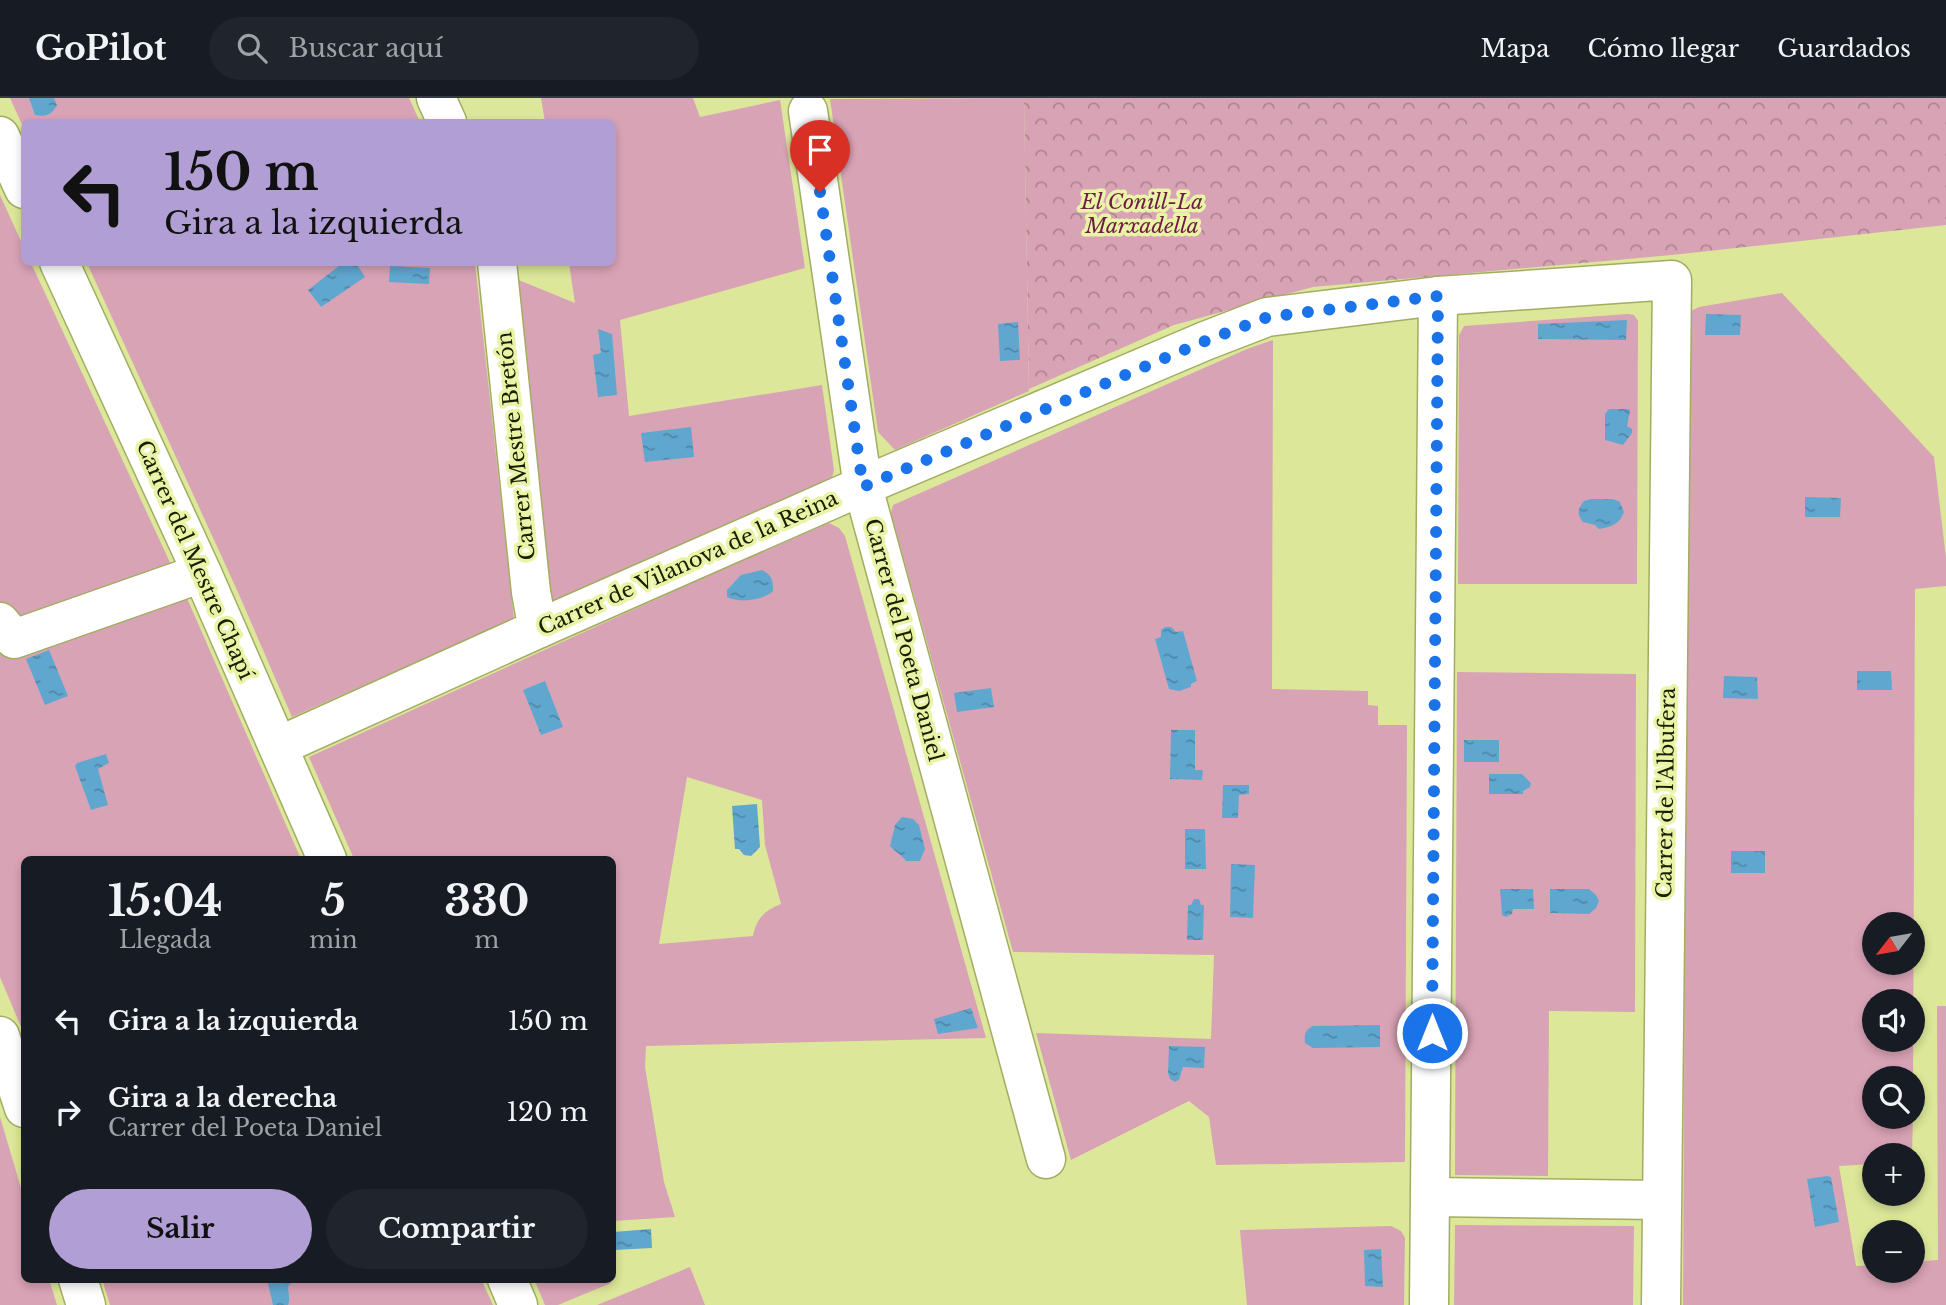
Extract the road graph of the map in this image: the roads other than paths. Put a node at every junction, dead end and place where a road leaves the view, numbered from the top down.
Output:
1 (436, 98) edge
2 (808, 111) dead end
3 (446, 119) edge
4 (0, 136) edge
5 (21, 182) edge
6 (61, 266) edge
7 (497, 266) edge
8 (1672, 280) joint
9 (1438, 296) junction
10 (863, 487) junction
11 (202, 573) junction
12 (0, 622) edge
13 (540, 628) junction
14 (279, 747) junction
15 (326, 856) edge
16 (0, 1036) edge
17 (21, 1099) edge
18 (1046, 1159) dead end
19 (1431, 1197) junction
20 (1660, 1200) junction
21 (79, 1283) edge
22 (509, 1283) edge
23 (86, 1305) edge
24 (518, 1305) edge
25 (1429, 1305) edge
26 (1661, 1305) edge

1 - 3 street
2 - 10 street, Carrer del Poeta Daniel
4 - 5 street
6 - 11 street, Carrer del Mestre Chapí
7 - 13 street, Carrer Mestre Bretón
8 - 9 street, Carrer de Vilanova de la Reina
8 - 20 street, Carrer de l'Albufera
9 - 10 street, Carrer de Vilanova de la Reina
9 - 19 street
10 - 13 street, Carrer de Vilanova de la Reina
10 - 18 street, Carrer del Poeta Daniel
11 - 12 street
11 - 14 street, Carrer del Mestre Chapí
13 - 14 street, Carrer de Vilanova de la Reina
14 - 15 street, Carrer del Mestre Chapí
16 - 17 street
19 - 20 street
19 - 25 street
20 - 26 street, Carrer de l'Albufera
21 - 23 street
22 - 24 street

